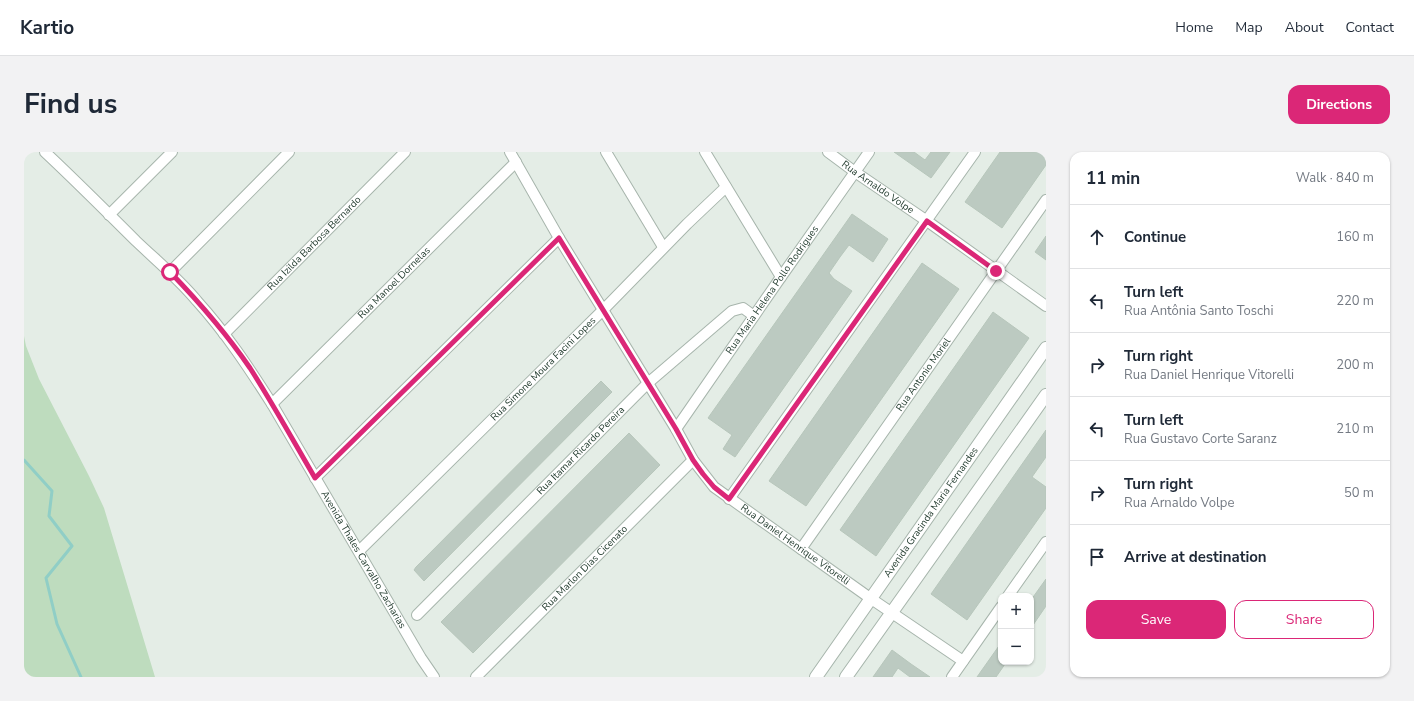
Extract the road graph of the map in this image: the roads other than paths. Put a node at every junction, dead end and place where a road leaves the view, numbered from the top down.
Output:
1 (172, 152) edge
2 (289, 152) edge
3 (405, 152) edge
4 (510, 152) edge
5 (606, 152) edge
6 (705, 152) edge
7 (828, 152) edge
8 (869, 152) edge
9 (975, 152) edge
10 (50, 154) edge
11 (516, 162) junction
12 (855, 172) junction
13 (726, 187) junction
14 (1046, 200) edge
15 (110, 215) junction
16 (927, 221) junction
17 (559, 238) junction
18 (663, 247) junction
19 (996, 271) junction
20 (170, 272) junction
21 (781, 277) junction
22 (1046, 306) edge
23 (604, 309) junction
24 (754, 316) junction
25 (224, 334) junction
26 (1046, 348) edge
27 (648, 383) junction
28 (1046, 395) edge
29 (272, 404) junction
30 (676, 429) junction
31 (693, 460) junction
32 (315, 478) junction
33 (729, 499) junction
34 (1046, 542) edge
35 (801, 549) junction
36 (359, 550) junction
37 (1010, 593) edge
38 (870, 598) junction
39 (998, 611) edge
40 (891, 613) junction
41 (418, 616) dead end
42 (963, 661) junction
43 (434, 677) edge
44 (476, 677) edge
45 (816, 677) edge
46 (846, 677) edge
47 (952, 677) edge

1 - 15 street
2 - 20 street
3 - 25 street, Rua Izilda Barbosa Bernardo
4 - 11 street, Rua Daniel Henrique Vitorelli
5 - 18 street
6 - 13 street
7 - 12 street, Rua Arnaldo Volpe
8 - 12 street, Rua Maria Helena Pollo Rodrigues
9 - 16 street
10 - 15 street, Avenida Thales Carvalho Zacharias
11 - 17 street, Rua Daniel Henrique Vitorelli
11 - 29 street, Rua Manoel Dornelas
12 - 16 street, Rua Arnaldo Volpe
12 - 21 street, Rua Maria Helena Pollo Rodrigues
13 - 18 street, Rua Simone Moura Facini Lopes
13 - 21 street
14 - 19 street, Rua Antonio Moriel
15 - 20 street, Avenida Thales Carvalho Zacharias
16 - 19 street, Rua Arnaldo Volpe
16 - 33 street
17 - 23 street, Rua Daniel Henrique Vitorelli
17 - 32 street
18 - 23 street, Rua Simone Moura Facini Lopes
19 - 22 street, Rua Arnaldo Volpe
19 - 35 street, Rua Antonio Moriel
20 - 25 street, Avenida Thales Carvalho Zacharias
21 - 24 street, Rua Maria Helena Pollo Rodrigues
23 - 27 street, Rua Daniel Henrique Vitorelli
23 - 36 street, Rua Simone Moura Facini Lopes
24 - 27 street, Rua Itamar Ricardo Pereira
24 - 30 street, Rua Maria Helena Pollo Rodrigues
25 - 29 street, Avenida Thales Carvalho Zacharias
26 - 38 street, Avenida Gracinda Maria Fernandes
27 - 30 street, Rua Daniel Henrique Vitorelli
27 - 41 street, Rua Itamar Ricardo Pereira
28 - 40 street
29 - 32 street, Avenida Thales Carvalho Zacharias
30 - 31 street, Rua Daniel Henrique Vitorelli
31 - 33 street, Rua Daniel Henrique Vitorelli
31 - 44 street, Rua Marlon Dias Cicenato
32 - 36 street, Avenida Thales Carvalho Zacharias
33 - 35 street, Rua Daniel Henrique Vitorelli
34 - 37 street
35 - 38 street, Rua Daniel Henrique Vitorelli
36 - 43 street, Avenida Thales Carvalho Zacharias
38 - 40 street, Rua Daniel Henrique Vitorelli
38 - 45 street, Avenida Gracinda Maria Fernandes
39 - 42 street
40 - 42 street, Rua Daniel Henrique Vitorelli
40 - 46 street
42 - 47 street

